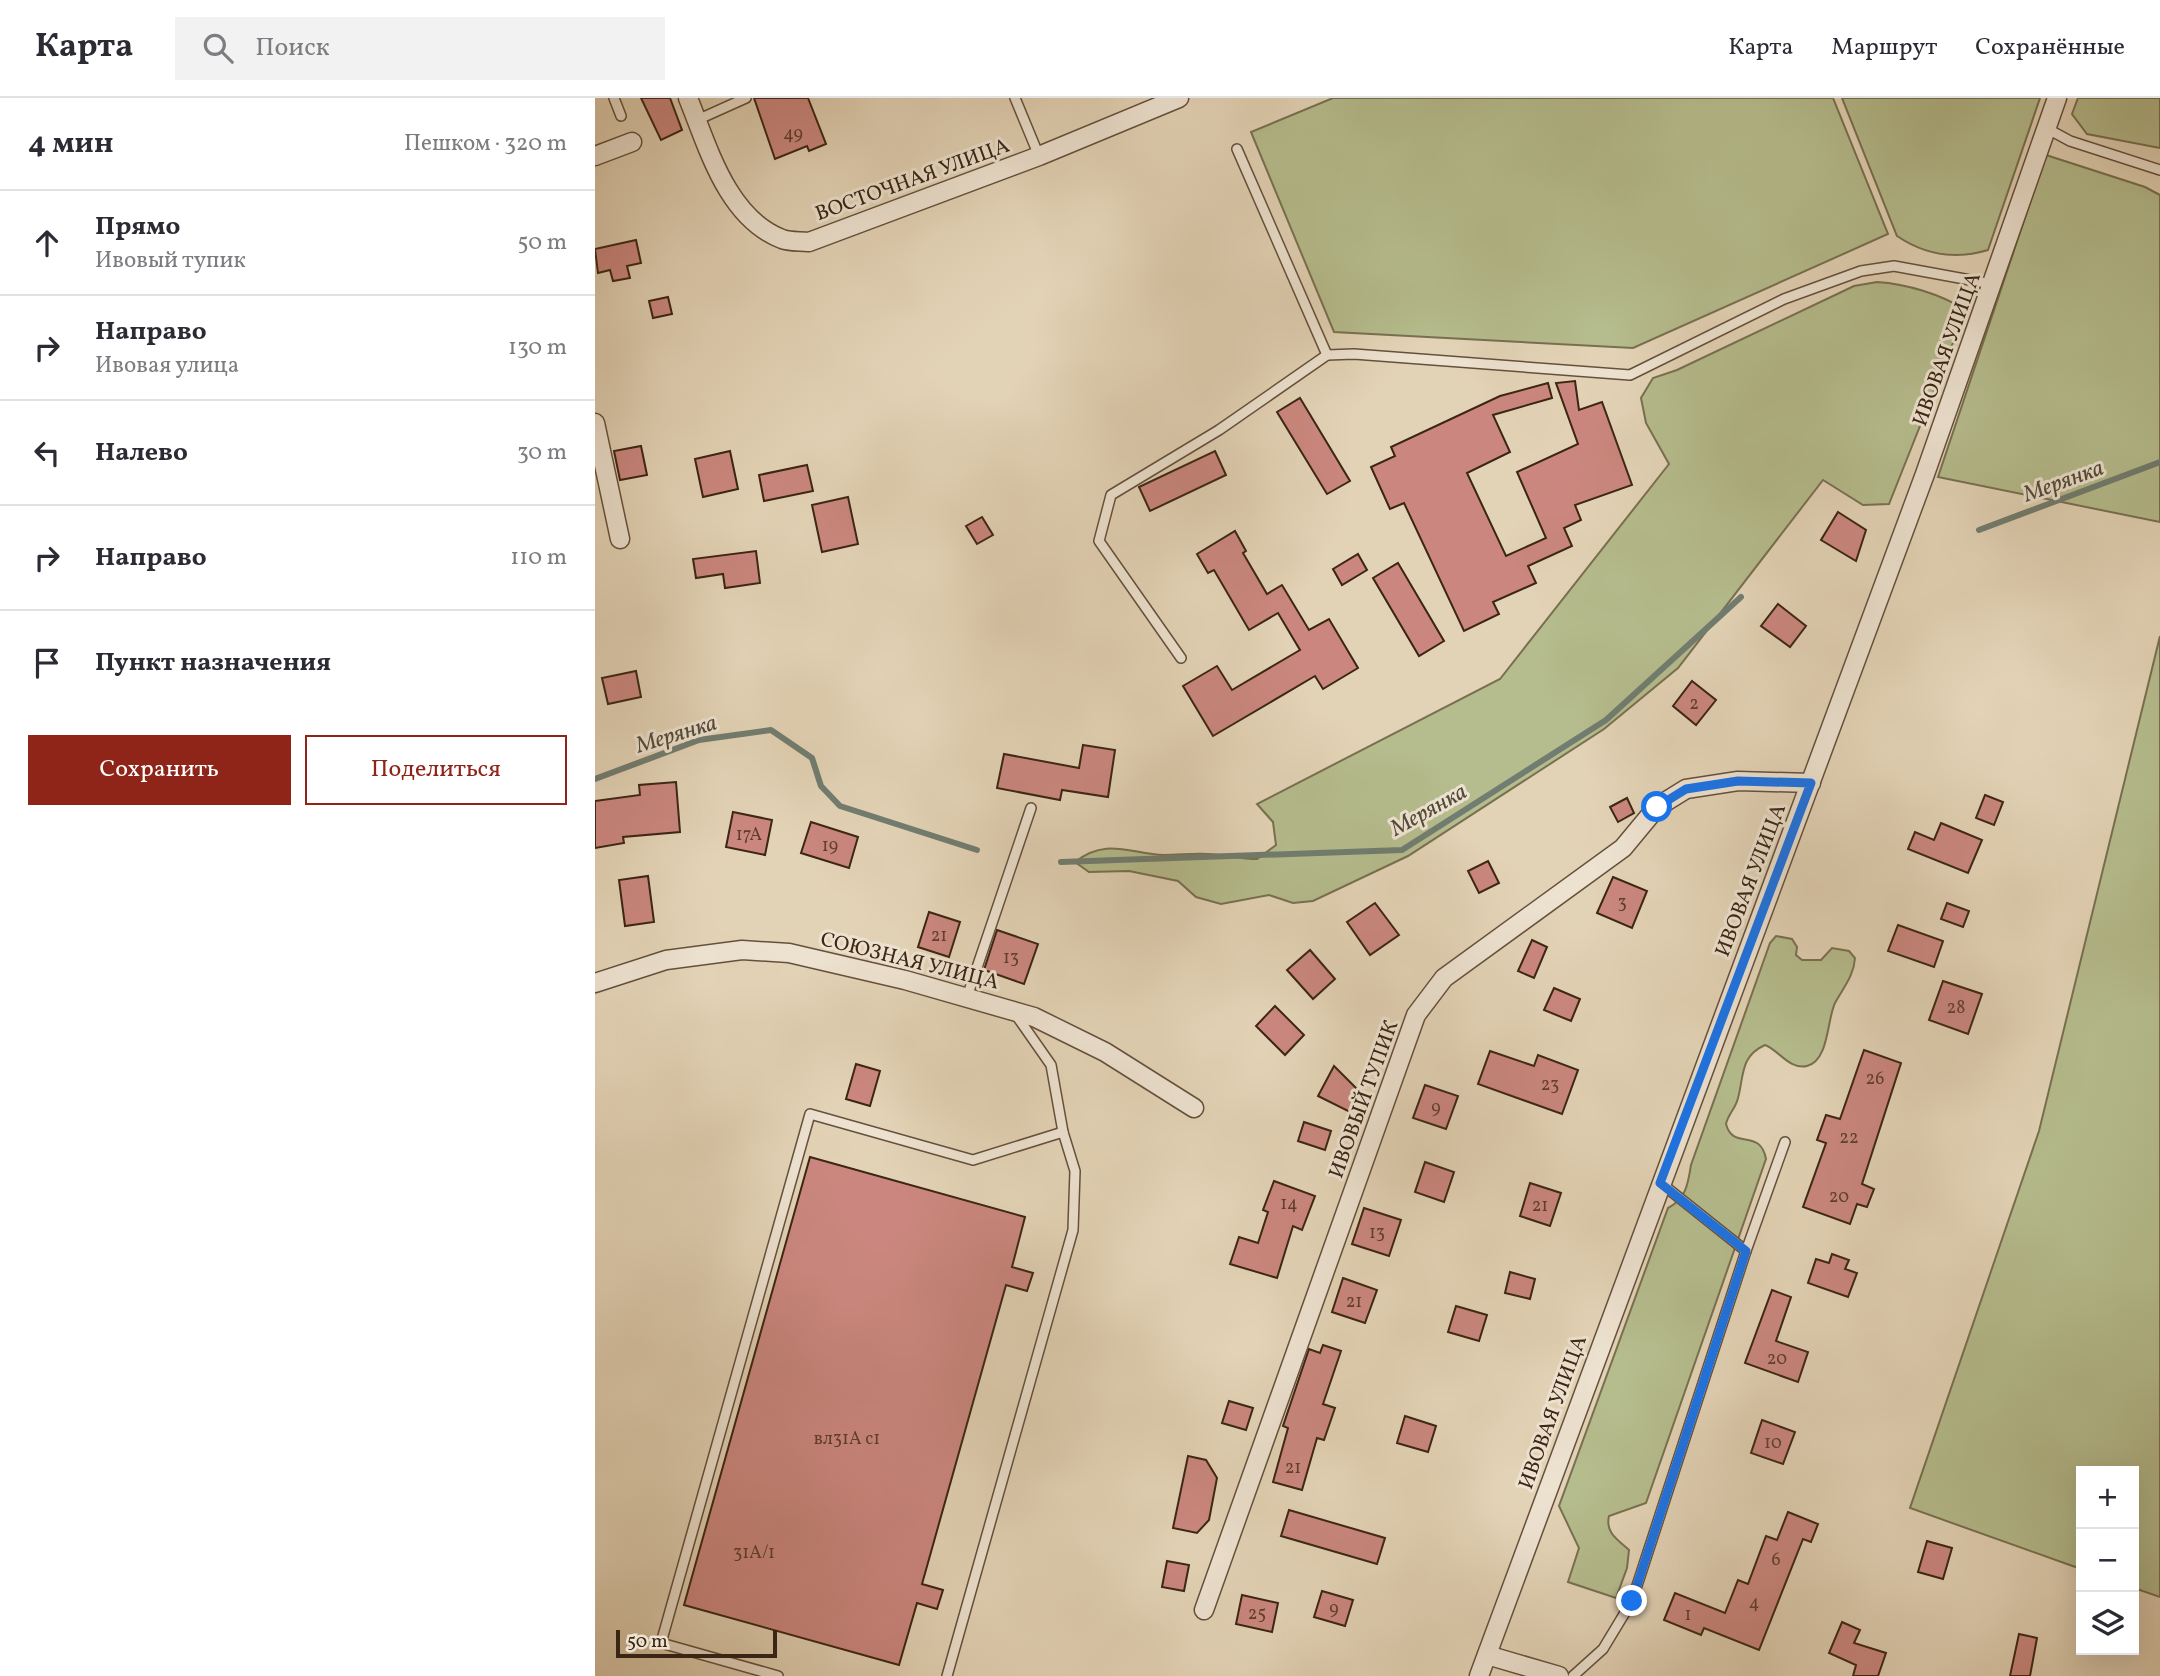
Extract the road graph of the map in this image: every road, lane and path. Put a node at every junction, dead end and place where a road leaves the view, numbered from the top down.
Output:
1 (614, 98) edge
2 (688, 98) edge
3 (746, 98) edge
4 (1015, 98) edge
5 (1179, 98) edge
6 (2057, 98) edge
7 (621, 116) dead end
8 (697, 120) junction
9 (2046, 128) junction
10 (632, 142) dead end
11 (1237, 149) dead end
12 (595, 156) edge
13 (1039, 156) junction
14 (2160, 170) edge
15 (1994, 284) junction
16 (1327, 355) junction
17 (595, 423) edge
18 (620, 539) dead end
19 (1181, 658) dead end
20 (1811, 783) junction
21 (1031, 808) dead end
22 (595, 984) edge
23 (967, 997) junction
24 (1013, 1011) junction
25 (1194, 1108) dead end
26 (1063, 1132) junction
27 (1785, 1142) dead end
28 (1660, 1183) junction
29 (1746, 1251) junction
30 (1204, 1610) dead end
31 (1486, 1655) junction
32 (778, 1676) edge
33 (947, 1676) edge
34 (1479, 1676) edge
35 (1559, 1676) edge
36 (1573, 1676) edge

1 - 7 lane
2 - 8 street, ВОСТОЧНАЯ УЛИЦА
3 - 8 lane
4 - 13 lane
5 - 13 street, ВОСТОЧНАЯ УЛИЦА
6 - 9 street, ИВОВАЯ УЛИЦА
8 - 13 street, ВОСТОЧНАЯ УЛИЦА
9 - 14 lane
9 - 15 street, ИВОВАЯ УЛИЦА
10 - 12 street
11 - 16 lane
15 - 16 lane
15 - 20 street, ИВОВАЯ УЛИЦА
16 - 19 lane
17 - 18 street
20 - 28 street, ИВОВАЯ УЛИЦА
20 - 30 street, ИВОВЫЙ ТУПИК
21 - 23 lane
22 - 23 street, СОЮЗНАЯ УЛИЦА
23 - 24 street, СОЮЗНАЯ УЛИЦА
24 - 25 street, СОЮЗНАЯ УЛИЦА
24 - 26 lane
26 - 32 lane
26 - 33 lane
27 - 29 lane
28 - 29 lane
28 - 31 street, ИВОВАЯ УЛИЦА
29 - 36 lane
31 - 34 street, ИВОВАЯ УЛИЦА
31 - 35 street

